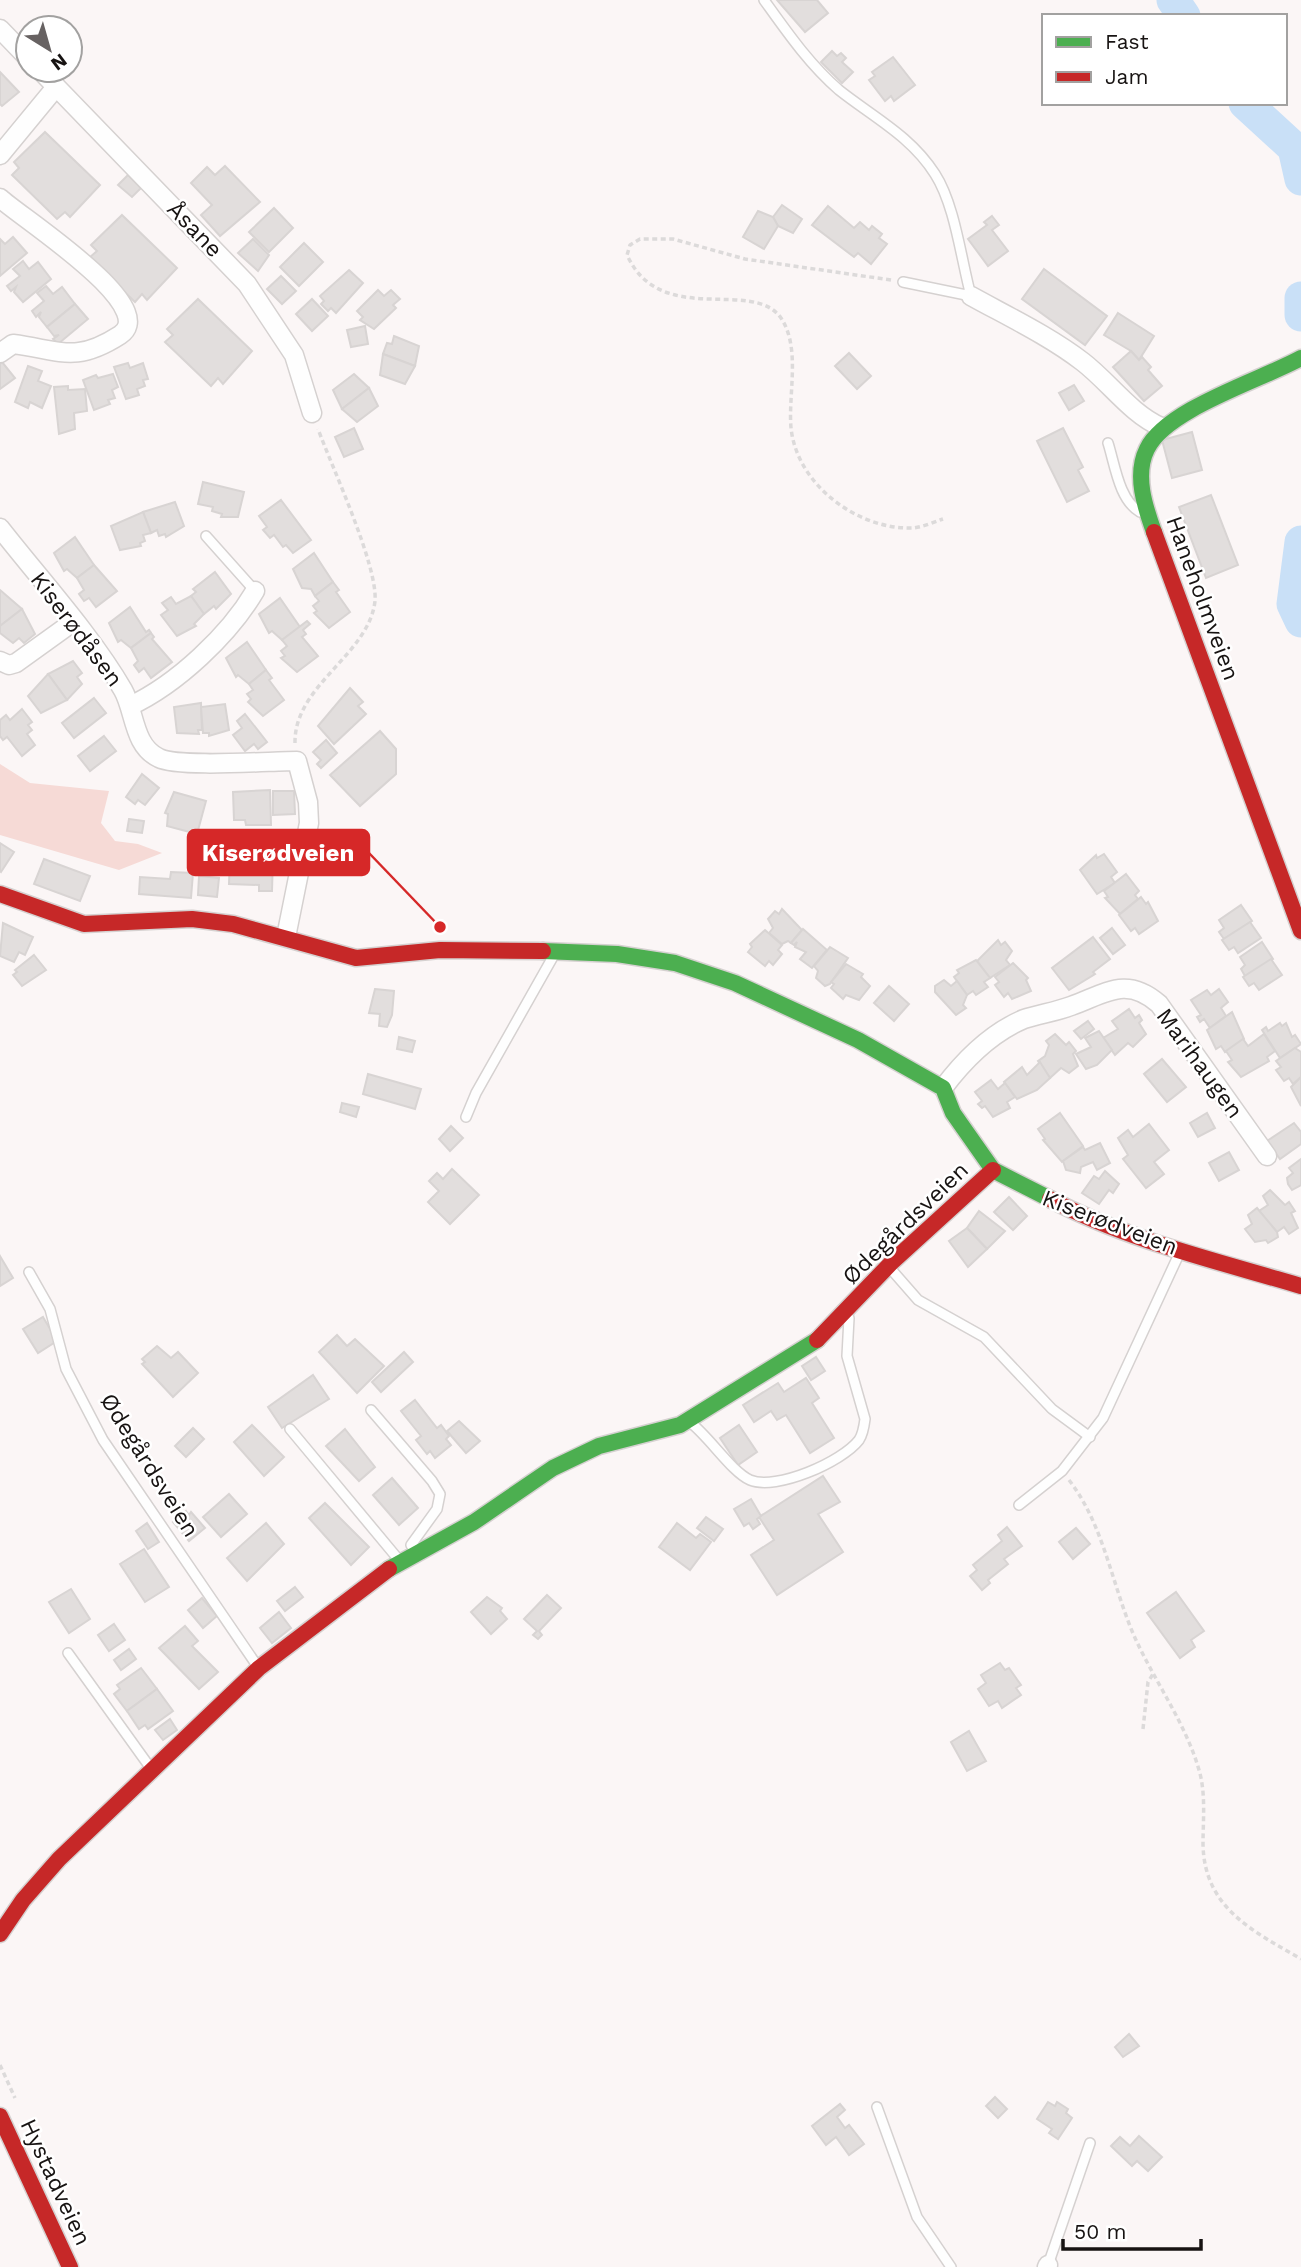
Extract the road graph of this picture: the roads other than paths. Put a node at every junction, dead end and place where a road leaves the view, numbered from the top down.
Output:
1 (764, 0) edge
2 (0, 29) edge
3 (14, 44) edge
4 (53, 84) edge
5 (56, 87) junction
6 (0, 155) edge
7 (0, 198) edge
8 (903, 282) road end
9 (971, 296) junction
10 (0, 353) edge
11 (1300, 359) edge
12 (312, 413) road end
13 (1161, 427) junction
14 (1108, 443) dead end
15 (1149, 515) junction
16 (0, 528) edge
17 (206, 536) dead end
18 (255, 591) joint
19 (73, 622) junction
20 (0, 661) edge
21 (130, 706) junction
22 (0, 894) edge
23 (1301, 931) edge
24 (286, 937) junction
25 (556, 951) junction
26 (943, 1088) junction
27 (466, 1117) dead end
28 (1267, 1156) dead end
29 (993, 1170) junction
30 (1181, 1250) junction
31 (888, 1266) junction
32 (29, 1272) dead end
33 (1301, 1286) edge
34 (849, 1310) junction
35 (371, 1410) dead end
36 (688, 1420) junction
37 (290, 1429) dead end
38 (1090, 1437) junction
39 (1019, 1505) dead end
40 (402, 1560) junction
41 (68, 1653) dead end
42 (258, 1668) junction
43 (153, 1772) junction
44 (0, 1934) edge
45 (877, 2108) dead end
46 (0, 2116) edge
47 (1090, 2143) dead end
48 (1049, 2266) edge
49 (70, 2267) edge
50 (951, 2267) edge

1 - 9 lane
2 - 3 street
4 - 5 street, Åsane
5 - 6 street
5 - 12 street, Åsane
7 - 10 street
8 - 9 lane
9 - 13 street
11 - 13 street
13 - 15 street, Haneholmveien
14 - 15 lane
15 - 23 street, Haneholmveien
16 - 19 street, Kiserødåsen
17 - 18 lane
18 - 21 street
19 - 20 street
19 - 21 street, Kiserødåsen
21 - 24 street, Kiserødåsen
22 - 24 street
24 - 25 street
25 - 26 street
25 - 27 lane
26 - 28 street, Marihaugen
26 - 29 street, Kiserødveien
29 - 30 street, Kiserødveien
29 - 31 street, Ødegårdsveien
30 - 33 street, Kiserødveien
30 - 38 lane
31 - 34 street, Ødegårdsveien
31 - 38 lane
32 - 42 lane, Ødegårdsveien
34 - 36 street, Ødegårdsveien
34 - 36 lane, Ødegårdsveien
35 - 40 lane, Ødegårdsveien
36 - 40 street, Ødegårdsveien
37 - 40 lane
38 - 39 lane
40 - 42 street, Ødegårdsveien
41 - 43 lane
42 - 43 street, Ødegårdsveien
43 - 44 street, Ødegårdsveien
45 - 50 lane
46 - 49 street, Hystadveien
47 - 48 lane

